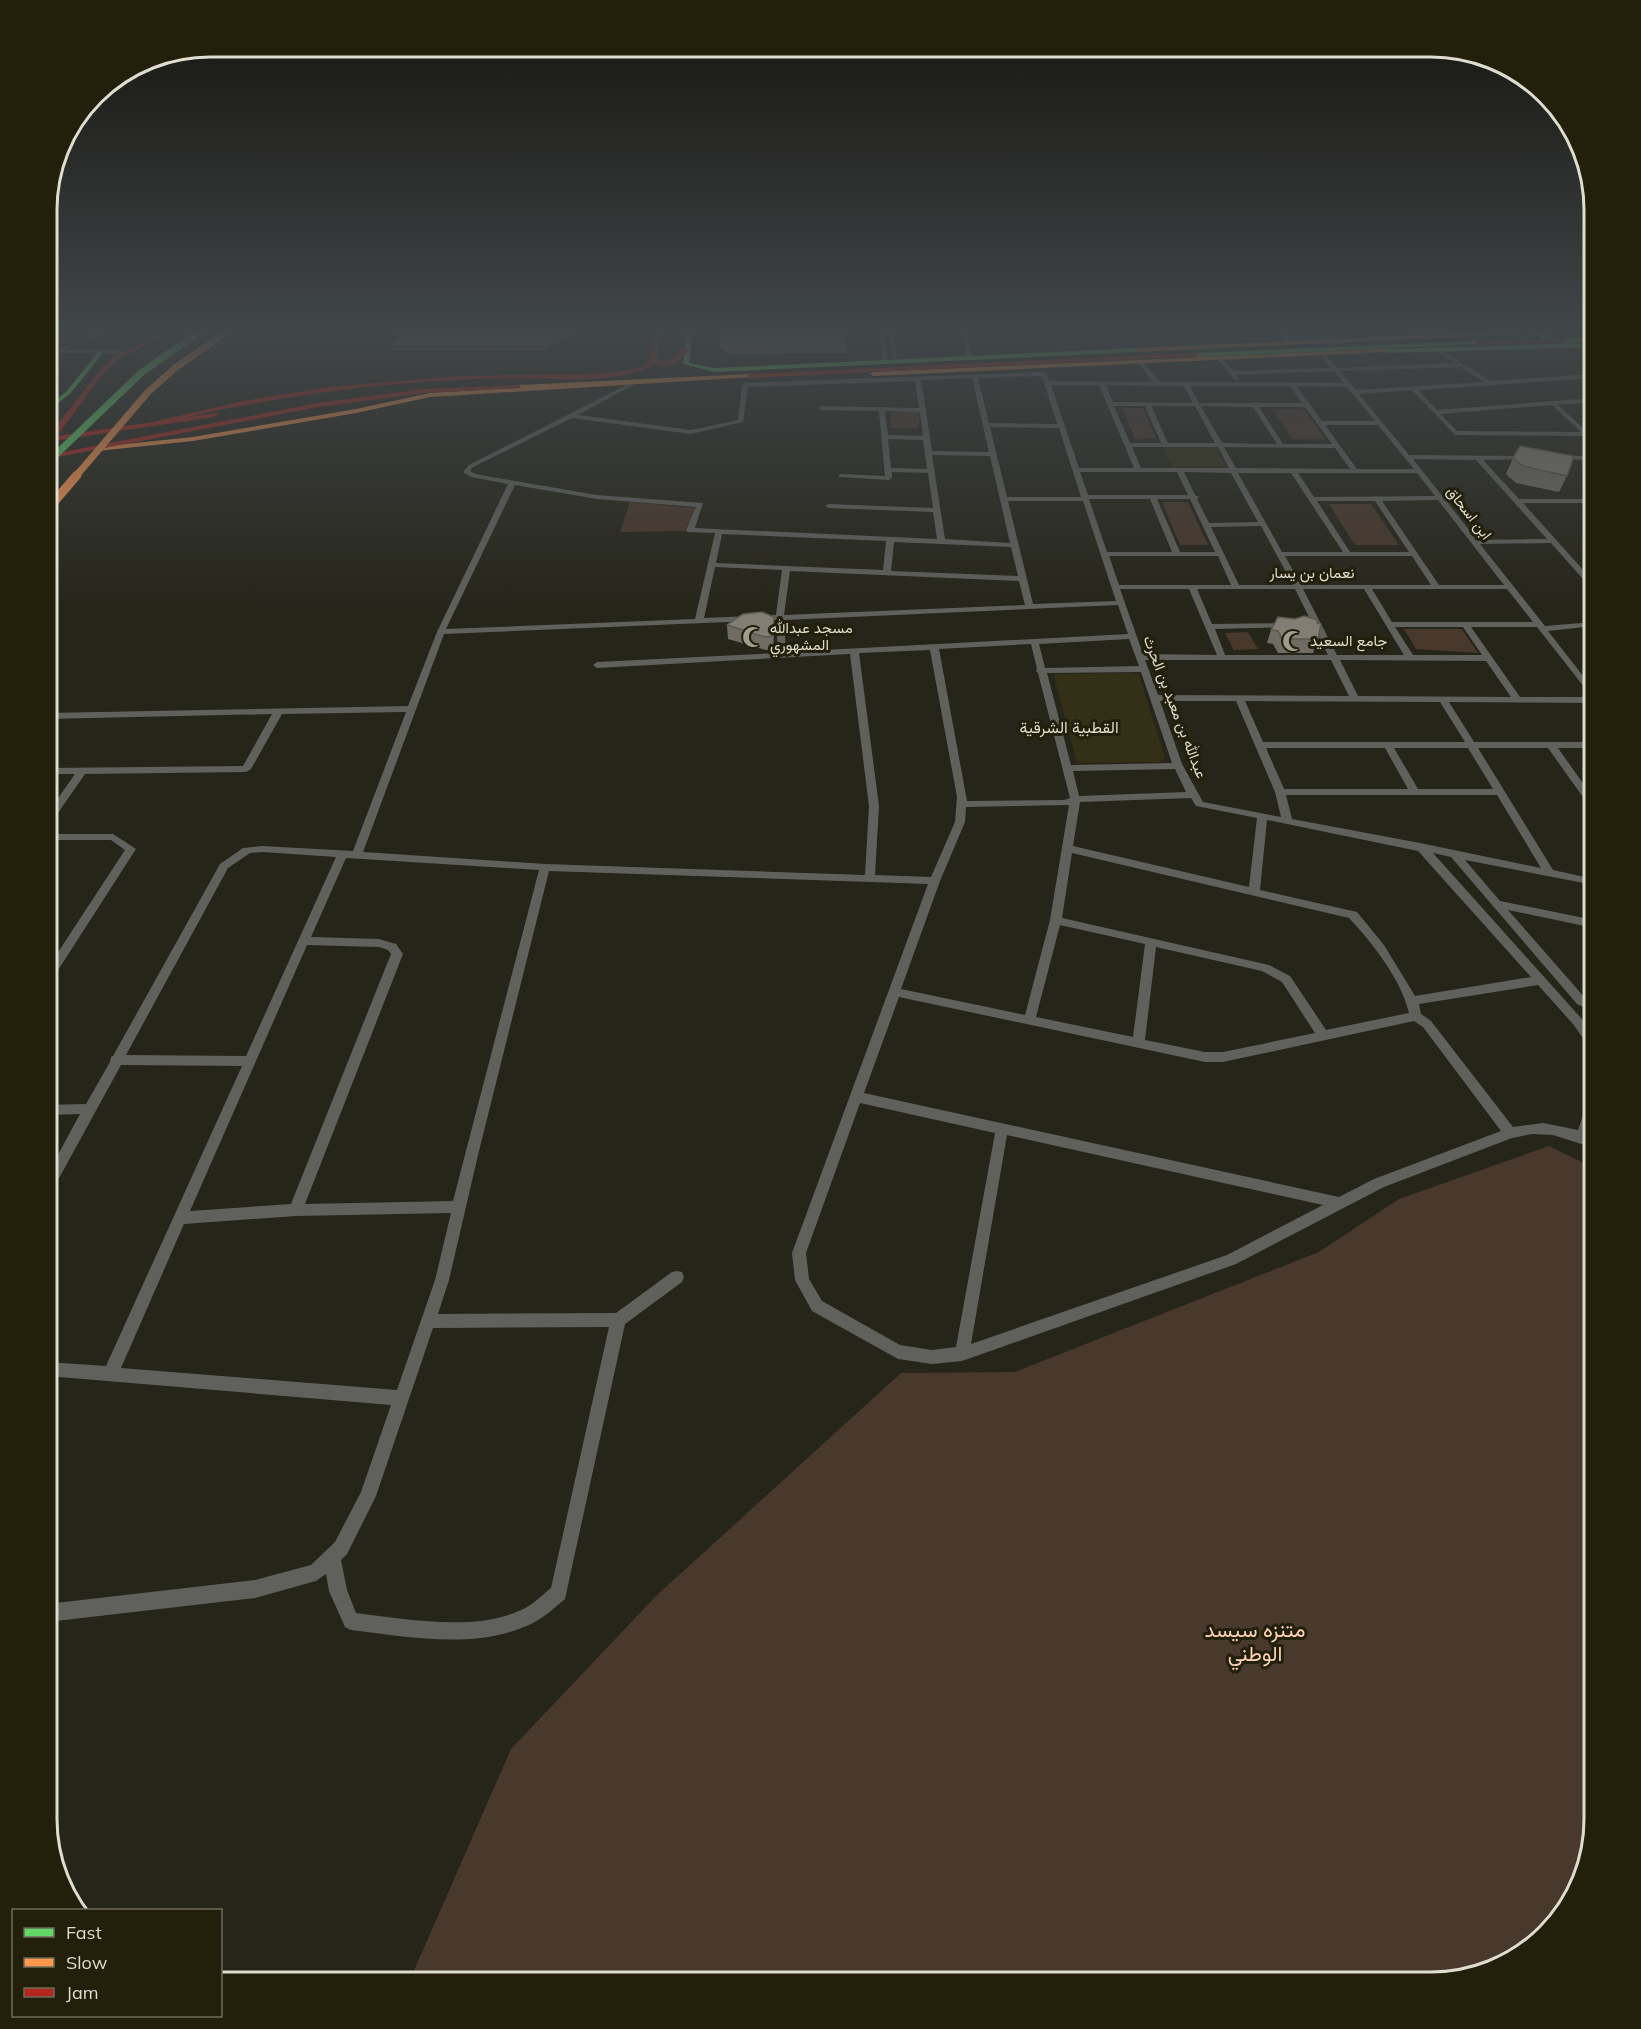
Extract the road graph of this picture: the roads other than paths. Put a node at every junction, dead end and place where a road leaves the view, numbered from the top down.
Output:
1 (86, 422) edge
2 (123, 422) edge
3 (158, 422) edge
4 (232, 422) edge
5 (286, 422) edge
6 (560, 422) edge
7 (614, 422) edge
8 (738, 422) edge
9 (883, 422) edge
10 (924, 422) edge
11 (986, 422) edge
12 (1061, 422) edge
13 (1118, 422) edge
14 (1155, 422) edge
15 (1206, 422) edge
16 (1266, 422) edge
17 (1445, 422) edge
18 (1320, 423) joint
19 (1380, 423) joint
20 (987, 425) junction
21 (1062, 426) junction
22 (1584, 434) edge
23 (884, 438) junction
24 (926, 438) junction
25 (57, 439) edge
26 (1128, 445) junction
27 (1165, 445) junction
28 (1218, 445) junction
29 (1281, 446) junction
30 (1336, 446) junction
31 (97, 448) junction
32 (57, 453) edge
33 (928, 453) junction
34 (993, 454) junction
35 (57, 455) edge
36 (1408, 457) junction
37 (1478, 458) junction
38 (1536, 458) edge
39 (1548, 458) edge
40 (1584, 458) edge
41 (1076, 470) junction
42 (1138, 470) junction
43 (1179, 470) junction
44 (1232, 470) junction
45 (1293, 470) junction
46 (1355, 471) junction
47 (1419, 471) junction
48 (888, 474) junction
49 (932, 475) junction
50 (841, 476) dead end
51 (512, 484) junction
52 (1154, 497) junction
53 (1195, 497) junction
54 (57, 498) edge
55 (1085, 498) junction
56 (1377, 498) junction
57 (1440, 498) junction
58 (1004, 499) junction
59 (1311, 499) junction
60 (1517, 501) junction
61 (1584, 501) edge
62 (829, 506) dead end
63 (936, 510) junction
64 (1262, 524) junction
65 (1208, 525) junction
66 (719, 531) junction
67 (890, 539) junction
68 (940, 541) junction
69 (1554, 541) junction
70 (1474, 542) junction
71 (1015, 545) junction
72 (1103, 554) junction
73 (1177, 554) junction
74 (1221, 554) junction
75 (1279, 554) junction
76 (1348, 554) junction
77 (1416, 554) junction
78 (712, 565) junction
79 (786, 568) junction
80 (887, 573) junction
81 (1584, 573) edge
82 (1023, 579) junction
83 (1192, 586) junction
84 (1236, 586) junction
85 (1366, 586) junction
86 (1115, 587) junction
87 (1298, 587) junction
88 (1437, 587) junction
89 (1509, 587) junction
90 (1119, 603) junction
91 (1029, 606) junction
92 (780, 617) junction
93 (699, 621) junction
94 (1305, 624) edge
95 (1316, 624) junction
96 (1390, 624) junction
97 (1465, 624) junction
98 (1293, 625) edge
99 (1584, 625) edge
100 (1209, 627) junction
101 (1541, 627) junction
102 (441, 632) junction
103 (1132, 636) junction
104 (1034, 641) junction
105 (934, 646) junction
106 (854, 650) junction
107 (782, 653) junction
108 (1140, 657) junction
109 (1222, 657) junction
110 (1334, 657) junction
111 (1410, 658) junction
112 (1488, 658) junction
113 (597, 665) dead end
114 (1145, 669) junction
115 (1040, 671) junction
116 (1580, 677) junction
117 (1584, 677) edge
118 (1584, 682) edge
119 (1239, 697) junction
120 (1155, 698) junction
121 (1355, 699) junction
122 (1443, 699) junction
123 (1517, 699) junction
124 (1584, 700) edge
125 (412, 709) junction
126 (279, 711) junction
127 (57, 716) edge
128 (1260, 745) junction
129 (1388, 745) junction
130 (1469, 745) junction
131 (1551, 745) junction
132 (1584, 746) edge
133 (1180, 766) junction
134 (1069, 768) junction
135 (57, 771) edge
136 (82, 771) junction
137 (1584, 791) edge
138 (1280, 792) junction
139 (1415, 792) junction
140 (1500, 792) junction
141 (1193, 795) junction
142 (1076, 799) junction
143 (962, 804) junction
144 (57, 807) edge
145 (1262, 816) junction
146 (1287, 819) junction
147 (57, 837) edge
148 (1420, 846) junction
149 (1069, 849) junction
150 (1453, 853) junction
151 (342, 855) junction
152 (356, 856) junction
153 (545, 867) junction
154 (1548, 871) junction
155 (870, 878) junction
156 (1584, 880) edge
157 (935, 881) junction
158 (1254, 891) junction
159 (1499, 904) junction
160 (1056, 920) junction
161 (1584, 922) edge
162 (303, 941) junction
163 (1151, 942) junction
164 (57, 963) edge
165 (1540, 980) junction
166 (896, 992) junction
167 (1413, 1000) junction
168 (1584, 1003) edge
169 (1416, 1016) junction
170 (1030, 1018) junction
171 (1584, 1033) edge
172 (1323, 1035) junction
173 (1138, 1042) junction
174 (115, 1060) junction
175 (250, 1060) junction
176 (857, 1097) junction
177 (88, 1109) junction
178 (57, 1110) edge
179 (1002, 1129) junction
180 (1510, 1133) junction
181 (1584, 1138) edge
182 (57, 1168) edge
183 (1340, 1203) junction
184 (459, 1206) junction
185 (296, 1210) junction
186 (180, 1218) junction
187 (676, 1277) dead end
188 (618, 1320) junction
189 (428, 1321) junction
190 (962, 1354) junction
191 (57, 1370) edge
192 (110, 1374) junction
193 (401, 1398) junction
194 (332, 1556) junction
195 (57, 1612) edge

1 - 32 main road, bridge
2 - 54 main road, bridge
3 - 25 main road
4 - 31 main road
5 - 31 main road
6 - 51 street
7 - 8 street
9 - 23 street
10 - 24 street
11 - 20 street
12 - 21 street, عبدالله بن معبد بن الحرث
13 - 26 street
14 - 27 street
15 - 28 street
16 - 29 street
17 - 22 street
18 - 19 street
18 - 30 street
19 - 36 street, ابن اسحاق
20 - 21 street
20 - 34 street
21 - 41 street, عبدالله بن معبد بن الحرث
23 - 24 street
23 - 48 street
24 - 33 street
26 - 27 street
26 - 42 street
27 - 28 street
28 - 29 street
28 - 44 street
29 - 30 street
30 - 46 street
31 - 35 main road
33 - 34 street
33 - 49 street
34 - 58 street
36 - 37 street
36 - 47 street, ابن اسحاق
37 - 38 street
37 - 60 street
39 - 40 street
41 - 42 street
41 - 55 street, عبدالله بن معبد بن الحرث
42 - 43 street
43 - 44 street
43 - 53 street
44 - 45 street
44 - 64 street
45 - 46 street
45 - 59 street
46 - 47 street
47 - 57 street, ابن اسحاق
48 - 49 street
48 - 50 street
49 - 63 street
51 - 66 street
51 - 102 street
52 - 53 street
52 - 55 street
52 - 73 street
53 - 65 street
55 - 58 street
55 - 72 street, عبدالله بن معبد بن الحرث
56 - 57 street
56 - 59 street
56 - 77 street
57 - 70 street, ابن اسحاق
58 - 71 street
59 - 76 street
60 - 61 street
60 - 69 street
62 - 63 street
63 - 68 street
64 - 65 street
64 - 75 street
65 - 74 street
66 - 67 street
66 - 78 street
67 - 68 street
67 - 80 street
68 - 71 street
69 - 70 street
69 - 81 street
70 - 89 street, ابن اسحاق
71 - 82 street
72 - 73 street
72 - 86 street, عبدالله بن معبد بن الحرث
73 - 74 street
74 - 84 street
75 - 76 street
75 - 87 street
76 - 77 street
77 - 88 street
78 - 79 street
78 - 93 street
79 - 80 street
79 - 92 street
80 - 82 street
82 - 91 street
83 - 84 street, نعمان بن يسار
83 - 86 street, نعمان بن يسار
83 - 100 street
84 - 87 street, نعمان بن يسار
85 - 87 street, نعمان بن يسار
85 - 88 street, نعمان بن يسار
85 - 96 street
86 - 90 street, عبدالله بن معبد بن الحرث
87 - 95 street
88 - 89 street, نعمان بن يسار
89 - 101 street, ابن اسحاق
90 - 91 street
90 - 103 street, عبدالله بن معبد بن الحرث
91 - 92 street
92 - 93 street
92 - 107 street
93 - 102 street
94 - 95 street
95 - 110 street
96 - 97 street
96 - 111 street
97 - 101 street
97 - 112 street
98 - 100 street
99 - 101 street
100 - 109 street
101 - 116 street, ابن اسحاق
102 - 125 street
103 - 104 street
103 - 108 street, عبدالله بن معبد بن الحرث
104 - 105 street
104 - 115 street
105 - 106 street
105 - 143 street
106 - 107 street
106 - 155 street
107 - 113 street
108 - 109 street
108 - 114 street, عبدالله بن معبد بن الحرث
109 - 110 street
110 - 111 street
110 - 121 street
111 - 112 street
112 - 123 street
114 - 115 street
114 - 120 street, عبدالله بن معبد بن الحرث
115 - 134 street
116 - 117 street
116 - 118 street, ابن اسحاق
119 - 120 street
119 - 121 street
119 - 128 street
120 - 133 street, عبدالله بن معبد بن الحرث
121 - 122 street
122 - 123 street
122 - 130 street
123 - 124 street
125 - 126 street
125 - 152 street
126 - 127 street
126 - 136 street
128 - 129 street
128 - 138 street
129 - 130 street
129 - 139 street
130 - 131 street
130 - 140 street
131 - 132 street
131 - 137 street
133 - 134 street
133 - 141 street, عبدالله بن معبد بن الحرث
134 - 142 street
135 - 136 street
136 - 144 street
138 - 139 street
138 - 146 street
139 - 140 street
140 - 154 street
141 - 142 street
141 - 145 street, عبدالله بن معبد بن الحرث
142 - 143 street
142 - 149 street
143 - 157 street
145 - 146 street, عبدالله بن معبد بن الحرث
145 - 158 street
146 - 148 street, عبدالله بن معبد بن الحرث
147 - 164 street
148 - 150 street, عبدالله بن معبد بن الحرث
148 - 165 street
149 - 158 street
149 - 160 street
150 - 154 street, عبدالله بن معبد بن الحرث
150 - 159 street
151 - 152 street
151 - 162 street
151 - 174 street
152 - 153 street
153 - 155 street
153 - 184 street
154 - 156 street, عبدالله بن معبد بن الحرث
155 - 157 street
157 - 166 street
158 - 167 street
159 - 161 street
159 - 168 street
160 - 163 street
160 - 170 street
162 - 175 street
162 - 185 street
163 - 172 street
163 - 173 street
165 - 167 street
165 - 171 street
166 - 170 street
166 - 176 street
167 - 169 street
169 - 172 street
169 - 180 street
170 - 173 street
172 - 173 street
174 - 175 street
174 - 177 street
175 - 186 street
176 - 179 street
176 - 190 street
177 - 178 street
177 - 182 street
179 - 183 street
179 - 190 street
180 - 181 street
180 - 183 street
183 - 190 street
184 - 185 street
184 - 189 street
185 - 186 street
186 - 192 street
187 - 188 street
188 - 189 street
188 - 194 street
189 - 193 street
191 - 192 street
192 - 193 street
193 - 194 street
194 - 195 street

